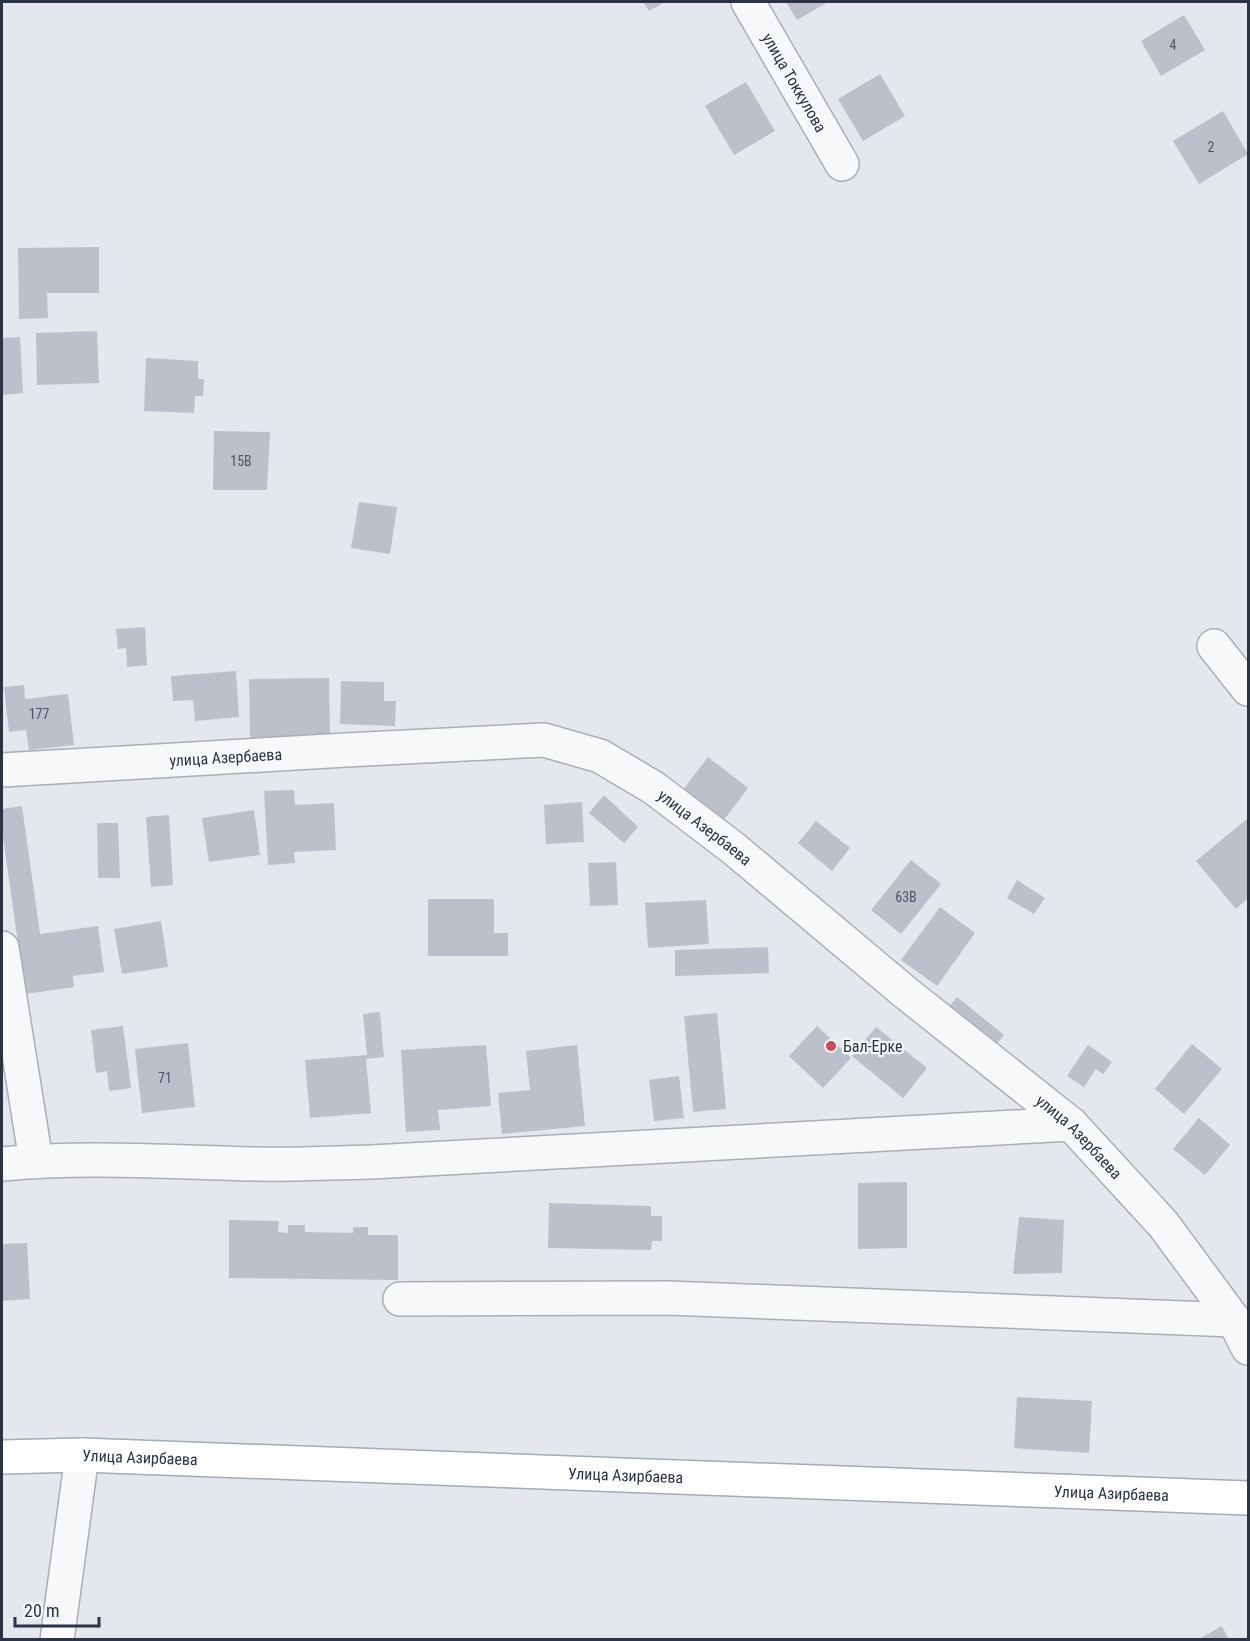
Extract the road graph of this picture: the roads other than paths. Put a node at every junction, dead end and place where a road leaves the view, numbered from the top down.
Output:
1 (748, 2) edge
2 (842, 164) dead end
3 (1214, 646) dead end
4 (1248, 689) edge
5 (2, 770) edge
6 (2, 948) edge
7 (1071, 1124) junction
8 (36, 1161) junction
9 (2, 1164) edge
10 (400, 1299) dead end
11 (1241, 1334) edge
12 (82, 1455) junction
13 (2, 1457) edge
14 (1248, 1498) edge
15 (57, 1640) edge

1 - 2 street, улица Токкулова
3 - 4 street
5 - 7 street, улица Азербаева
6 - 8 street
7 - 8 street
7 - 11 street, улица Азербаева
8 - 9 street
10 - 11 street
12 - 13 main road, Улица Азирбаева
12 - 14 main road, Улица Азирбаева
12 - 15 street

